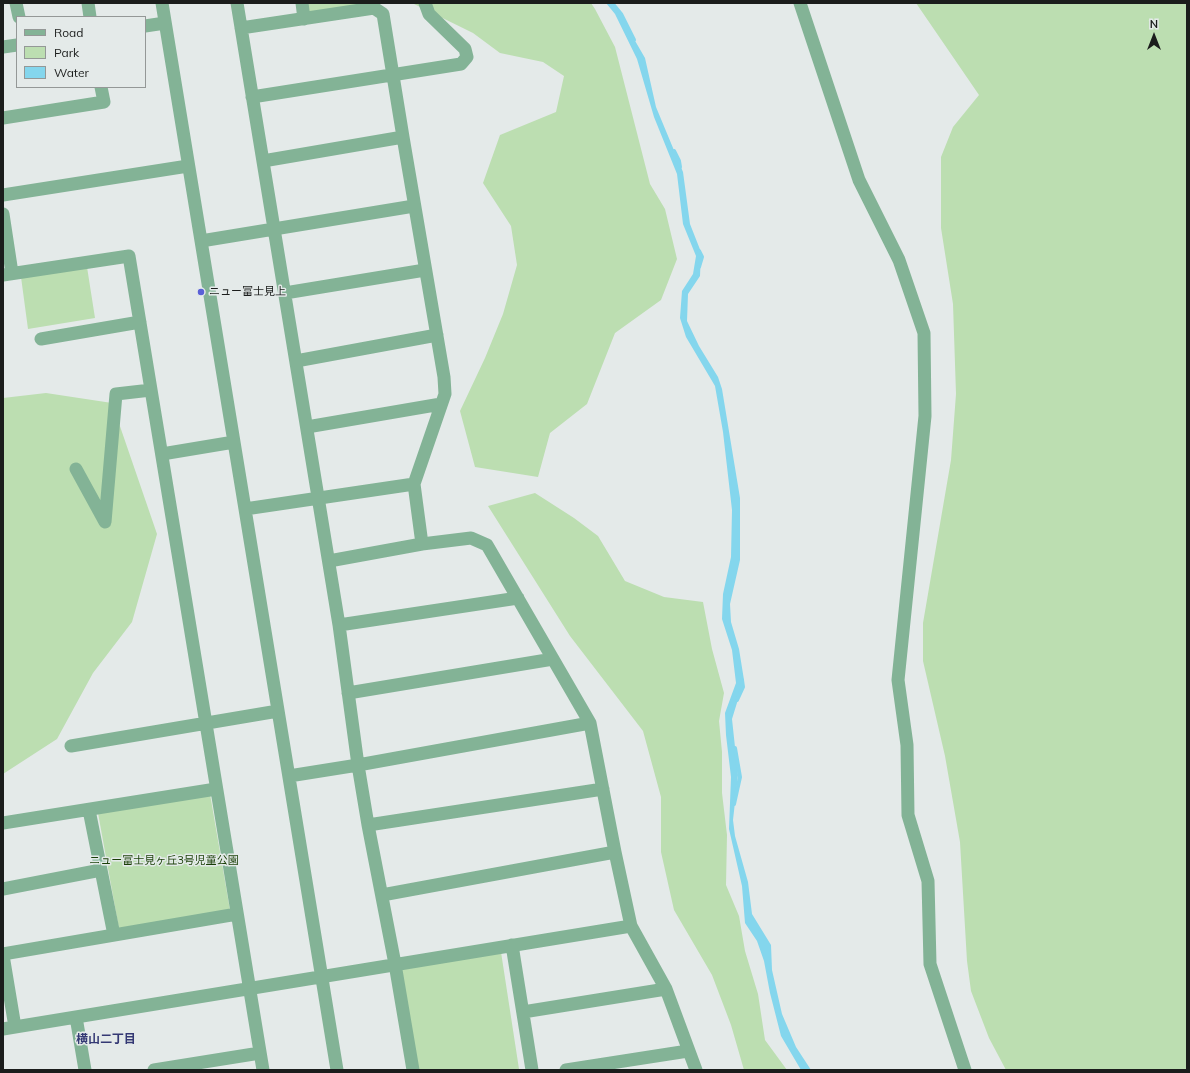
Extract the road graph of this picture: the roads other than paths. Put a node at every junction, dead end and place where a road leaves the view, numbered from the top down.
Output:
1 (16, 3) edge
2 (88, 3) edge
3 (162, 3) edge
4 (237, 3) edge
5 (302, 3) edge
6 (425, 3) edge
7 (800, 3) edge
8 (19, 16) edge
9 (90, 16) edge
10 (304, 19) junction
11 (165, 23) junction
12 (146, 26) edge
13 (241, 28) junction
14 (16, 45) edge
15 (3, 47) edge
16 (392, 74) junction
17 (101, 88) edge
18 (252, 97) junction
19 (3, 118) edge
20 (403, 137) junction
21 (263, 161) junction
22 (188, 166) junction
23 (3, 195) edge
24 (414, 206) junction
25 (3, 214) edge
26 (274, 229) junction
27 (201, 242) junction
28 (425, 270) junction
29 (7, 274) edge
30 (285, 293) junction
31 (140, 322) junction
32 (437, 335) junction
33 (41, 339) dead end
34 (296, 361) junction
35 (151, 390) junction
36 (441, 404) junction
37 (307, 427) junction
38 (234, 442) junction
39 (162, 454) junction
40 (76, 469) dead end
41 (414, 484) junction
42 (318, 497) junction
43 (245, 509) junction
44 (422, 544) junction
45 (329, 560) junction
46 (518, 598) junction
47 (339, 625) junction
48 (553, 659) junction
49 (348, 693) junction
50 (278, 711) junction
51 (206, 723) junction
52 (590, 723) junction
53 (71, 746) dead end
54 (358, 765) junction
55 (289, 776) junction
56 (216, 789) junction
57 (603, 789) junction
58 (89, 810) junction
59 (3, 823) edge
60 (368, 825) junction
61 (615, 852) junction
62 (101, 870) junction
63 (3, 889) edge
64 (382, 895) junction
65 (237, 914) junction
66 (631, 926) junction
67 (114, 935) junction
68 (512, 945) junction
69 (3, 955) edge
70 (396, 964) junction
71 (322, 977) junction
72 (249, 988) junction
73 (666, 989) junction
74 (523, 1012) junction
75 (76, 1017) junction
76 (9, 1028) edge
77 (688, 1051) junction
78 (260, 1053) junction
79 (85, 1070) edge
80 (154, 1070) edge
81 (263, 1070) edge
82 (338, 1070) edge
83 (413, 1070) edge
84 (532, 1070) edge
85 (566, 1070) edge
86 (696, 1070) edge
87 (965, 1070) edge

1 - 8 street
2 - 9 street
3 - 11 street
4 - 13 street
5 - 10 street
6 - 16 street
7 - 87 street
10 - 13 street
10 - 16 street
11 - 12 street
11 - 22 street
13 - 18 street
14 - 15 street
16 - 18 street
16 - 20 street
17 - 19 street
18 - 21 street
20 - 21 street
20 - 24 street
21 - 26 street
22 - 23 street
22 - 27 street
24 - 26 street
24 - 28 street
25 - 29 street
26 - 27 street
26 - 30 street
27 - 38 street
28 - 30 street
28 - 32 street
29 - 31 street
30 - 34 street
31 - 33 street
31 - 35 street
32 - 34 street
32 - 36 street
34 - 37 street
35 - 39 street
35 - 40 street
36 - 37 street
36 - 41 street
37 - 42 street
38 - 39 street
38 - 43 street
39 - 51 street
41 - 42 street
41 - 44 street
42 - 43 street
42 - 45 street
43 - 50 street
44 - 45 street
44 - 46 street
45 - 47 street
46 - 47 street
46 - 48 street
47 - 49 street
48 - 49 street
48 - 52 street
49 - 54 street
50 - 51 street
50 - 55 street
51 - 53 street
51 - 56 street
52 - 54 street
52 - 57 street
54 - 55 street
54 - 60 street
55 - 71 street
56 - 58 street
56 - 65 street
57 - 60 street
57 - 61 street
58 - 59 street
58 - 62 street
60 - 64 street
61 - 64 street
61 - 66 street
62 - 63 street
62 - 67 street
64 - 70 street
65 - 67 street
65 - 72 street
66 - 68 street
66 - 73 street
67 - 69 street
68 - 70 street
68 - 74 street
69 - 76 street
70 - 71 street
70 - 83 street
71 - 72 street
71 - 82 street
72 - 75 street
72 - 78 street
73 - 74 street
73 - 77 street
74 - 84 street
75 - 76 street
75 - 79 street
77 - 85 street
77 - 86 street
78 - 80 street
78 - 81 street

